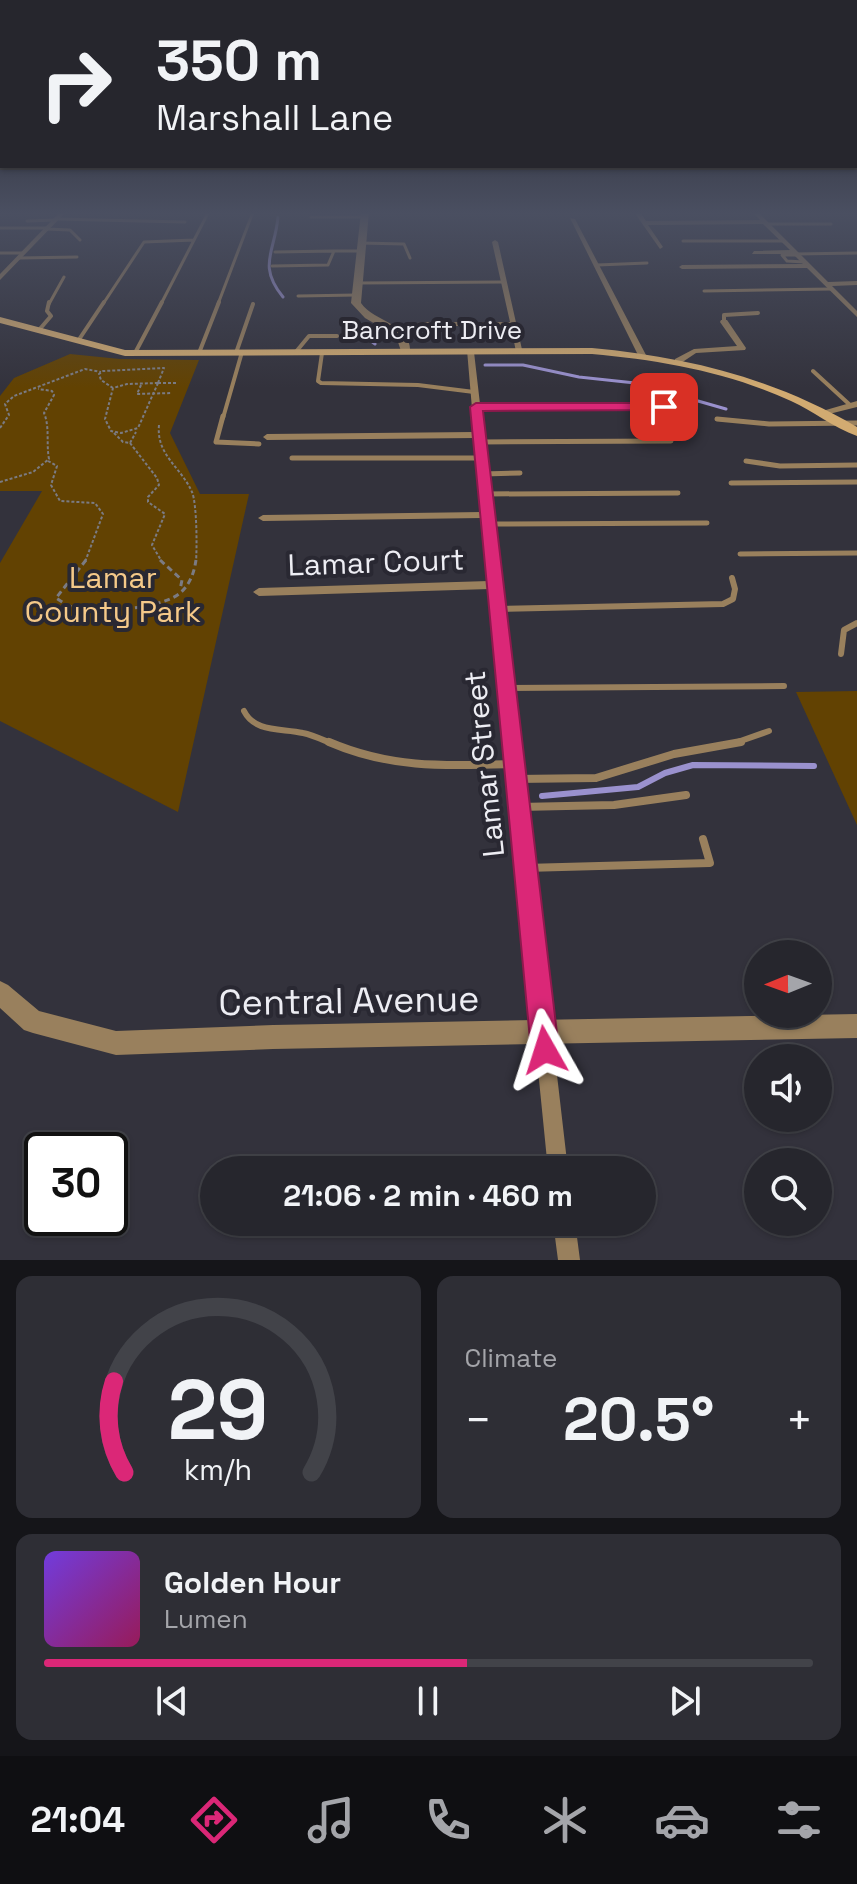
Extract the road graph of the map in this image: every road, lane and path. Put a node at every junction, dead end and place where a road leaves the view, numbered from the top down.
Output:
1 (125, 271) edge
2 (178, 271) edge
3 (230, 271) edge
4 (358, 271) edge
5 (501, 271) edge
6 (600, 271) edge
7 (813, 271) edge
8 (64, 277) dead end
9 (503, 282) junction
10 (357, 283) junction
11 (857, 283) edge
12 (828, 286) junction
13 (704, 291) dead end
14 (356, 295) junction
15 (298, 296) dead end
16 (857, 296) edge
17 (838, 297) junction
18 (253, 304) dead end
19 (758, 313) dead end
20 (857, 315) edge
21 (0, 320) edge
22 (724, 322) joint
23 (513, 324) junction
24 (394, 328) junction
25 (39, 330) junction
26 (337, 336) dead end
27 (78, 341) junction
28 (239, 352) junction
29 (406, 352) junction
30 (470, 352) junction
31 (520, 352) junction
32 (135, 353) junction
33 (199, 353) junction
34 (295, 353) junction
35 (322, 353) junction
36 (642, 355) junction
37 (678, 361) junction
38 (813, 371) dead end
39 (101, 372) junction
40 (142, 382) junction
41 (158, 383) junction
42 (176, 383) dead end
43 (113, 388) junction
44 (38, 389) junction
45 (132, 390) dead end
46 (139, 390) junction
47 (153, 393) junction
48 (172, 393) dead end
49 (475, 400) junction
50 (854, 404) edge
51 (664, 407) dead end
52 (825, 412) junction
53 (717, 419) dead end
54 (843, 423) junction
55 (857, 423) edge
56 (159, 425) dead end
57 (0, 428) edge
58 (138, 428) junction
59 (857, 432) edge
60 (113, 433) junction
61 (480, 438) junction
62 (263, 440) joint
63 (671, 441) dead end
64 (130, 443) junction
65 (292, 458) dead end
66 (482, 458) junction
67 (48, 461) junction
68 (746, 461) dead end
69 (857, 465) edge
70 (520, 473) dead end
71 (483, 474) junction
72 (0, 482) edge
73 (857, 482) edge
74 (731, 483) dead end
75 (678, 493) dead end
76 (485, 494) junction
77 (263, 518) dead end
78 (488, 519) junction
79 (707, 523) dead end
80 (857, 553) edge
81 (740, 554) dead end
82 (732, 578) dead end
83 (495, 585) junction
84 (259, 592) dead end
85 (168, 601) junction
86 (498, 609) junction
87 (857, 623) edge
88 (841, 654) dead end
89 (784, 686) dead end
90 (506, 688) junction
91 (244, 711) dead end
92 (769, 731) dead end
93 (515, 771) junction
94 (686, 795) dead end
95 (519, 807) junction
96 (703, 839) dead end
97 (525, 868) junction
98 (0, 993) edge
99 (857, 1026) edge
100 (542, 1032) junction
101 (556, 1156) edge
102 (566, 1236) edge
103 (569, 1260) edge

1 - 27 lane
2 - 32 lane
3 - 33 lane
4 - 10 street
5 - 9 street
6 - 36 street
7 - 12 street
8 - 25 lane
9 - 10 lane
9 - 23 street
10 - 14 street
11 - 12 street
12 - 13 lane
12 - 17 street
14 - 15 lane
14 - 24 street
16 - 17 street
17 - 20 street
18 - 28 lane
19 - 22 lane
21 - 25 main road, Bancroft Drive
22 - 37 street
23 - 24 street
23 - 31 street
24 - 29 street
25 - 27 main road, Bancroft Drive
26 - 34 lane
27 - 32 main road, Bancroft Drive
28 - 33 main road, Bancroft Drive
28 - 34 main road, Bancroft Drive
28 - 62 lane
29 - 30 main road, Bancroft Drive
29 - 35 main road, Bancroft Drive
30 - 31 main road, Bancroft Drive
30 - 49 street, Lamar Street
31 - 36 main road, Bancroft Drive
32 - 33 main road, Bancroft Drive
34 - 35 main road, Bancroft Drive
35 - 49 lane
36 - 37 main road, Bancroft Drive
37 - 52 main road, Bancroft Drive
38 - 50 lane
39 - 41 path
39 - 43 path
39 - 44 path
40 - 41 path
40 - 43 path
40 - 46 path
41 - 42 path
41 - 47 path
43 - 60 path
44 - 57 path
44 - 67 path
45 - 46 path
46 - 47 path
47 - 48 path
47 - 58 path
49 - 51 street
49 - 61 street, Lamar Street
50 - 52 street
52 - 54 main road, Bancroft Drive
53 - 54 lane
54 - 55 lane
54 - 59 main road, Bancroft Drive
56 - 85 path
58 - 60 path
58 - 64 path
60 - 64 path
61 - 62 street
61 - 63 lane
61 - 66 street, Lamar Street
64 - 85 path
65 - 66 lane
66 - 71 street, Lamar Street
67 - 72 path
67 - 85 path
68 - 69 lane
70 - 71 lane
71 - 76 street, Lamar Street
73 - 74 lane
75 - 76 lane
76 - 78 street, Lamar Street
77 - 78 street
78 - 79 lane
78 - 83 street, Lamar Street
80 - 81 lane
82 - 86 lane
83 - 84 street, Lamar Court
83 - 86 street, Lamar Street
86 - 90 street, Lamar Street
87 - 88 lane
89 - 90 lane
90 - 93 street, Lamar Street
91 - 93 lane
92 - 93 lane
93 - 95 street, Lamar Street
94 - 95 lane
95 - 97 street, Lamar Street
96 - 97 lane
97 - 100 street, Lamar Street
98 - 100 street, Central Avenue
99 - 100 street, Central Avenue
100 - 101 street, Lamar Street
102 - 103 street

